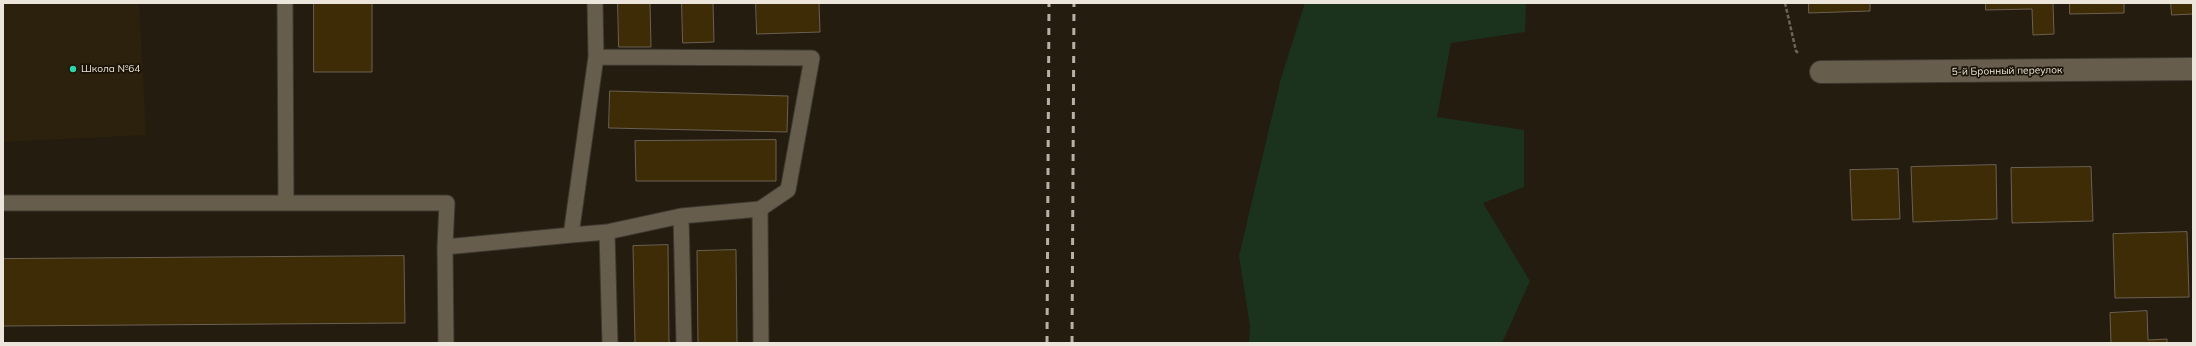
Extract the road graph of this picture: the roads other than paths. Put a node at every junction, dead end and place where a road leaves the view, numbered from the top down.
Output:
1 (285, 3) edge
2 (595, 3) edge
3 (596, 57) junction
4 (2193, 69) edge
5 (1821, 72) road end
6 (3, 202) edge
7 (286, 203) junction
8 (760, 209) junction
9 (681, 216) junction
10 (607, 232) junction
11 (571, 235) junction
12 (444, 247) junction
13 (446, 343) edge
14 (610, 343) edge
15 (684, 343) edge
16 (761, 343) edge

1 - 7 lane
2 - 3 lane
3 - 8 lane
3 - 11 lane
4 - 5 street, 5-й Бронный переулок
6 - 7 lane
7 - 12 lane
8 - 9 lane
8 - 16 lane
9 - 10 lane
9 - 15 lane
10 - 11 lane
10 - 14 lane
11 - 12 lane
12 - 13 lane

